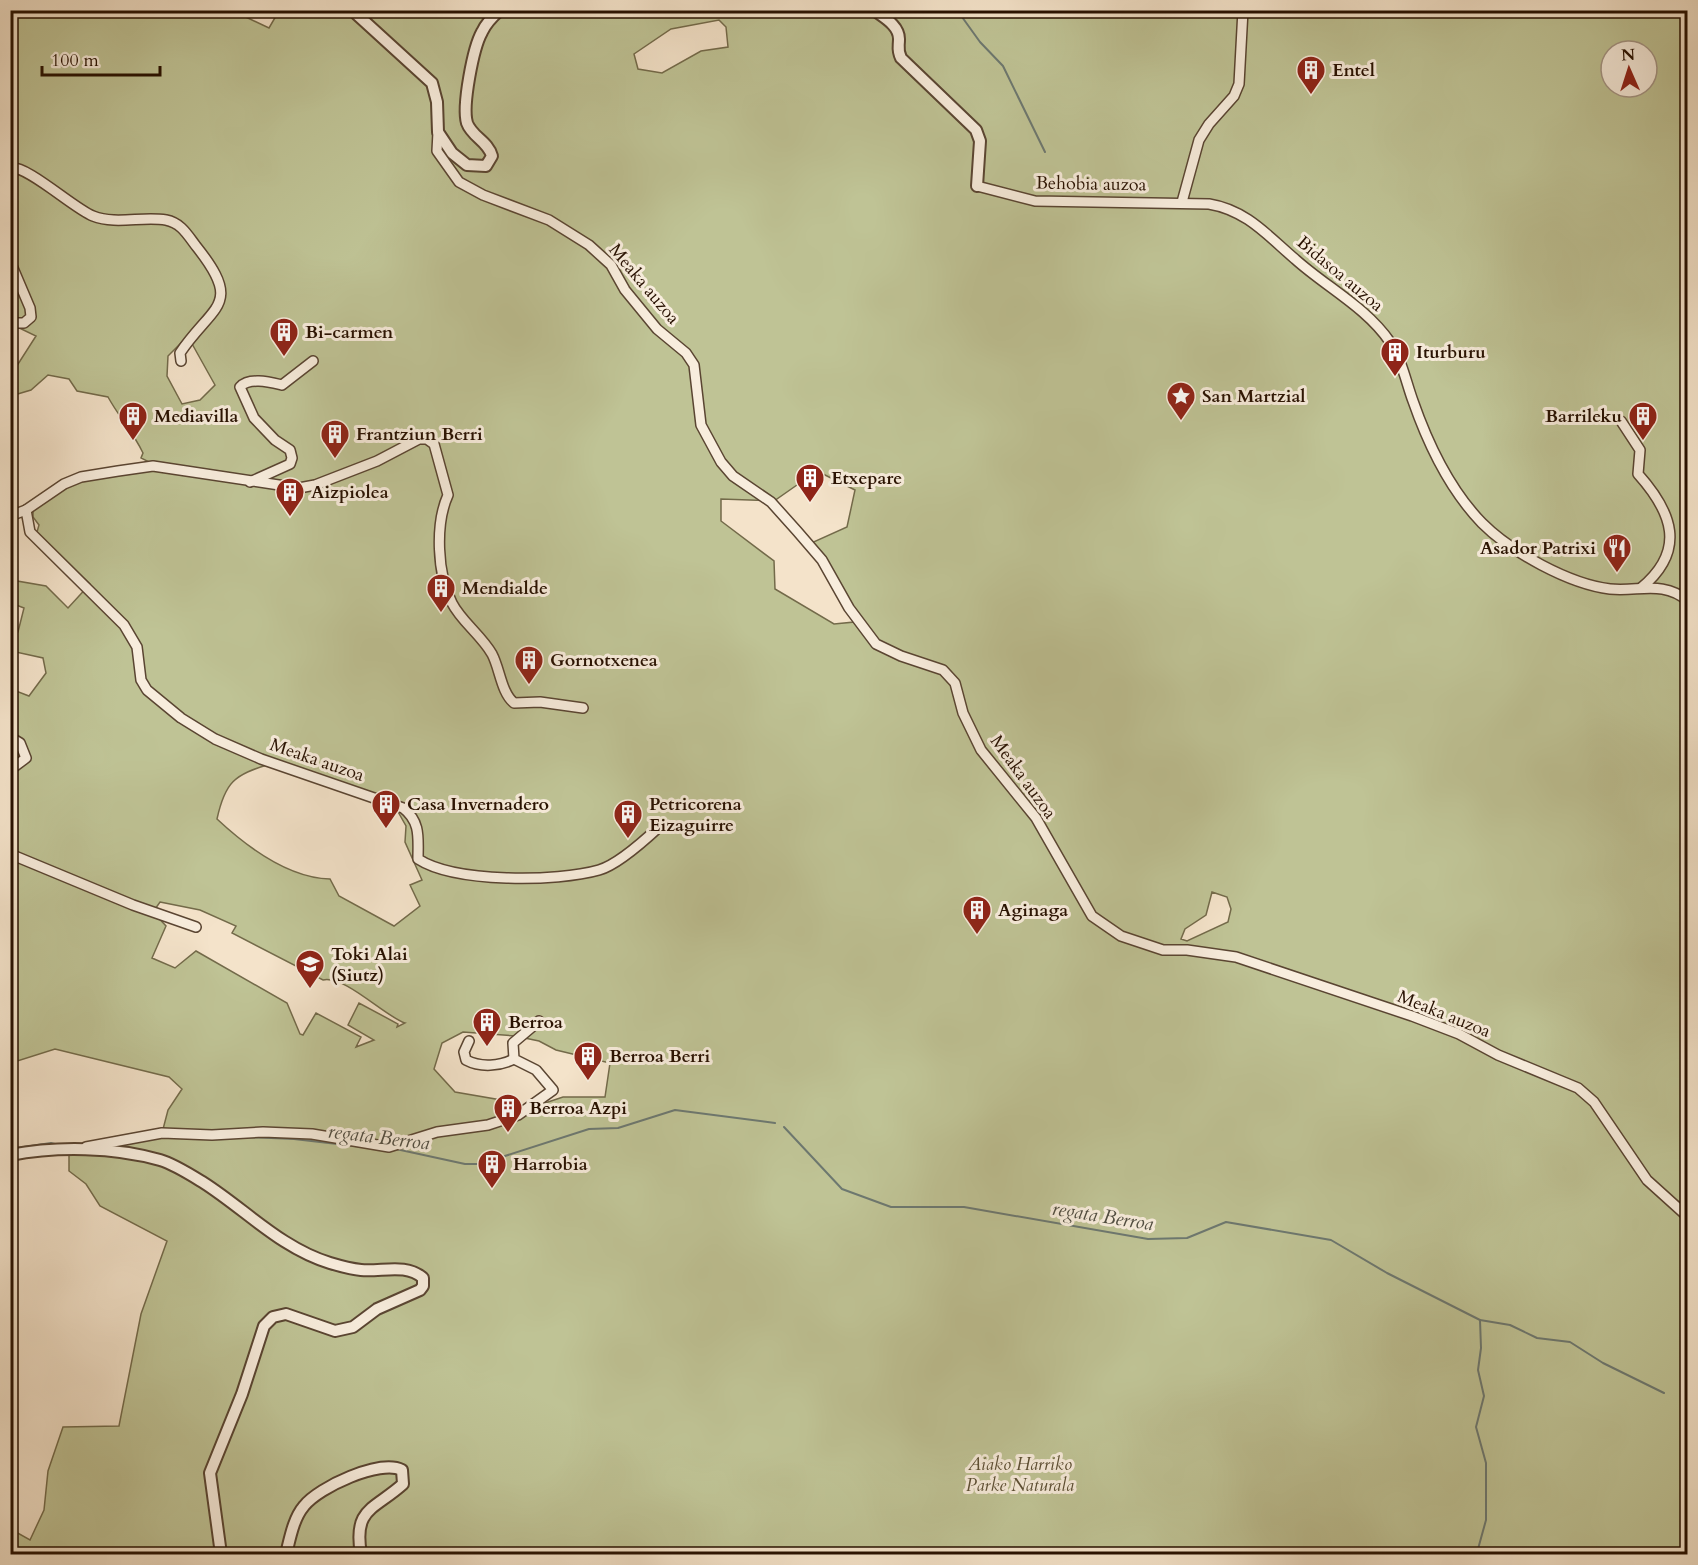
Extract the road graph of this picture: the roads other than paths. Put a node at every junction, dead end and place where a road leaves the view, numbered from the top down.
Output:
1 (352, 10) edge
2 (500, 10) edge
3 (874, 10) edge
4 (1243, 10) edge
5 (438, 132) junction
6 (10, 168) edge
7 (977, 186) joint
8 (1182, 202) junction
9 (10, 261) edge
10 (10, 323) edge
11 (181, 361) dead end
12 (313, 361) dead end
13 (1622, 421) dead end
14 (250, 482) junction
15 (26, 510) junction
16 (10, 516) edge
17 (1641, 588) junction
18 (1688, 601) edge
19 (583, 708) dead end
20 (10, 737) edge
21 (10, 766) edge
22 (659, 827) dead end
23 (10, 854) edge
24 (196, 927) dead end
25 (539, 1021) dead end
26 (469, 1041) dead end
27 (514, 1059) junction
28 (69, 1150) junction
29 (10, 1155) edge
30 (1688, 1216) edge
31 (221, 1554) edge
32 (286, 1554) edge
33 (361, 1554) edge

1 - 5 street
2 - 5 street
3 - 7 street, Behobia auzoa
4 - 8 street
5 - 30 street, Meaka auzoa
6 - 11 street
7 - 8 street, Behobia auzoa
8 - 17 street, Bidasoa auzoa
9 - 10 street
12 - 14 street
13 - 17 street
14 - 15 street
14 - 19 street
15 - 16 street
15 - 22 street, Meaka auzoa
17 - 18 street, Bidasoa auzoa
20 - 21 street
23 - 24 street
25 - 27 street
26 - 27 street
27 - 28 street
28 - 29 street
28 - 31 street
32 - 33 street

